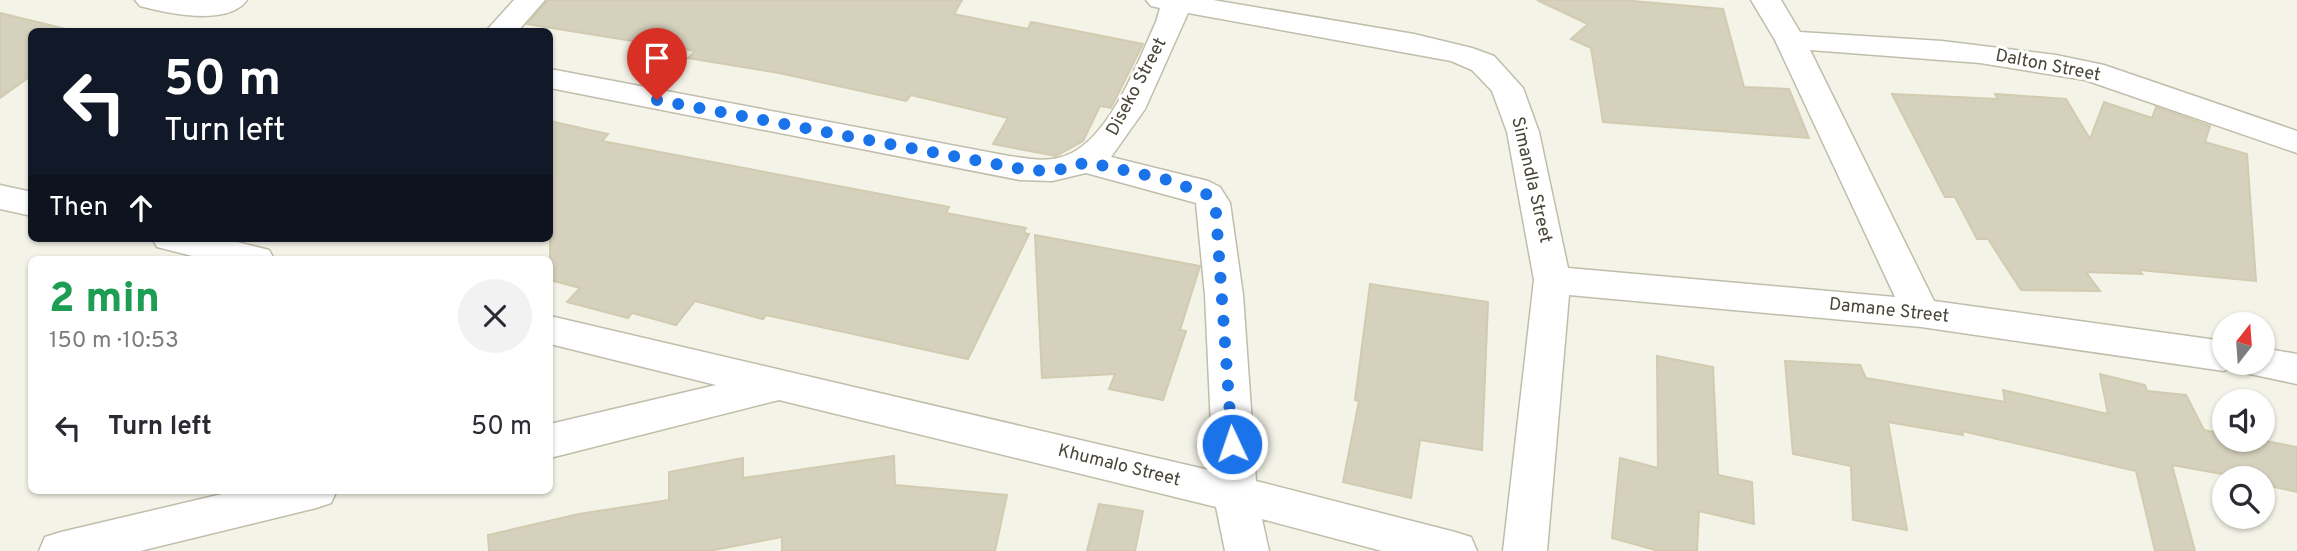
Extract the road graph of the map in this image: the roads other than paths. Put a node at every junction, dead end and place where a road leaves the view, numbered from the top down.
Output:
1 (150, 0) edge
2 (232, 0) edge
3 (530, 0) edge
4 (1766, 0) edge
5 (1179, 2) edge
6 (503, 28) edge
7 (1790, 40) junction
8 (553, 80) edge
9 (2297, 142) edge
10 (1087, 162) junction
11 (0, 197) edge
12 (28, 203) edge
13 (186, 242) edge
14 (244, 256) edge
15 (1552, 280) junction
16 (1921, 313) junction
17 (553, 331) edge
18 (2212, 354) edge
19 (2275, 365) edge
20 (2297, 369) edge
21 (781, 385) junction
22 (553, 440) edge
23 (299, 494) edge
24 (1235, 494) junction
25 (61, 551) edge
26 (1247, 551) edge
27 (1455, 551) edge
28 (1525, 551) edge

1 - 2 street
3 - 6 street
4 - 7 street
5 - 10 street, Diseko Street
5 - 15 street, Simandla Street
7 - 9 street, Dalton Street
7 - 16 street
8 - 10 street
10 - 24 street
11 - 12 street
13 - 14 street
15 - 16 street, Damane Street
15 - 28 street, Simandla Street
16 - 18 street, Damane Street
17 - 21 street, Khumalo Street
19 - 20 street
21 - 22 street, Khumalo Street
21 - 24 street, Khumalo Street
23 - 25 street
24 - 26 street
24 - 27 street, Khumalo Street

